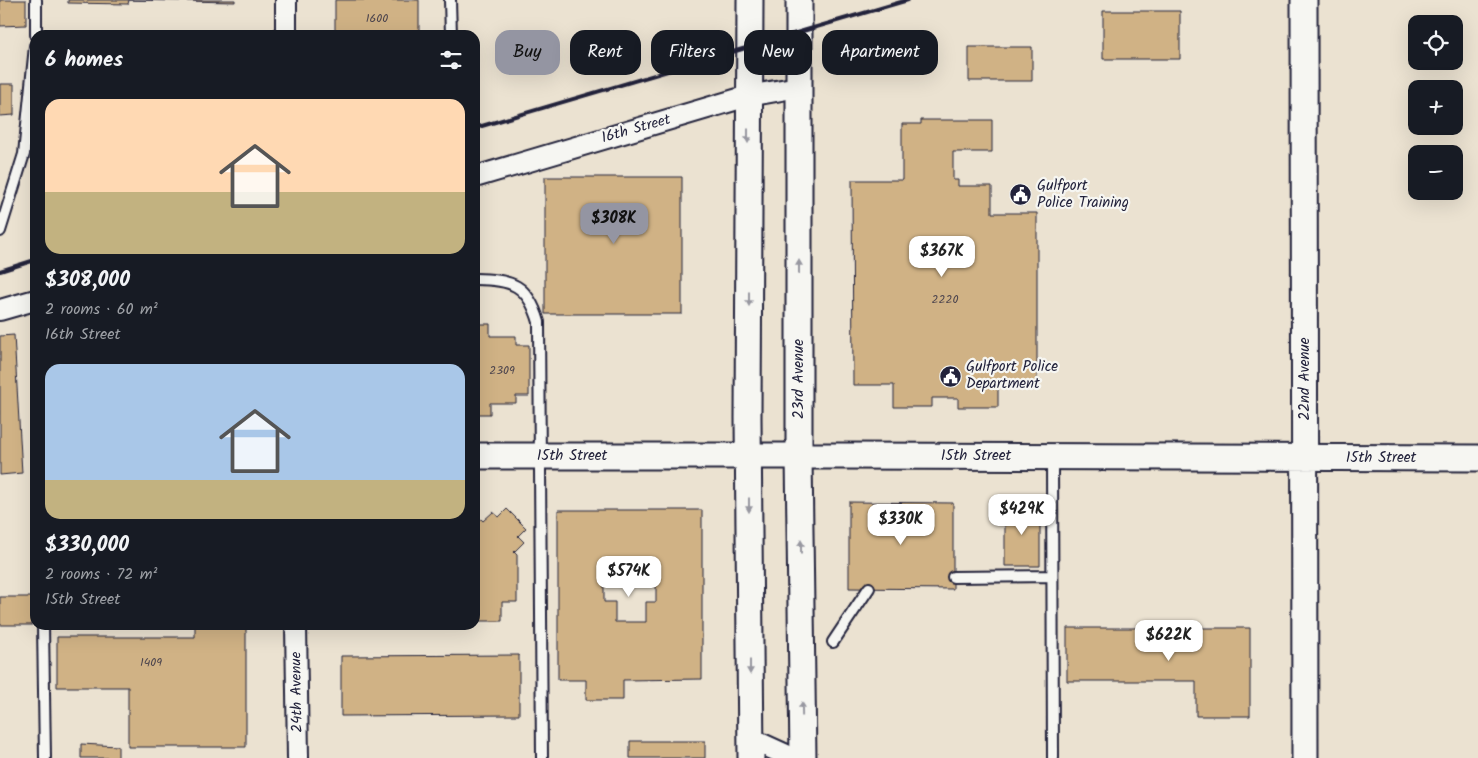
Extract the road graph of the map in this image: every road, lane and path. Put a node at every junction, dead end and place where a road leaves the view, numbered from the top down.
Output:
1 (36, 0) edge
2 (286, 0) edge
3 (450, 0) edge
4 (750, 0) edge
5 (799, 0) edge
6 (1304, 0) edge
7 (36, 30) edge
8 (286, 30) edge
9 (451, 30) edge
10 (798, 86) junction
11 (30, 95) edge
12 (748, 96) junction
13 (480, 176) edge
14 (0, 231) edge
15 (480, 279) edge
16 (30, 301) edge
17 (0, 310) edge
18 (480, 456) edge
19 (540, 456) junction
20 (749, 456) junction
21 (799, 456) junction
22 (1052, 456) junction
23 (1305, 458) junction
24 (1478, 458) edge
25 (1052, 576) junction
26 (953, 577) dead end
27 (869, 588) dead end
28 (43, 630) edge
29 (296, 630) edge
30 (833, 642) dead end
31 (751, 748) edge
32 (45, 758) edge
33 (298, 758) edge
34 (542, 758) edge
35 (793, 758) edge
36 (803, 758) edge
37 (1053, 758) edge
38 (1305, 758) edge

1 - 7 lane
2 - 8 street
3 - 9 lane
4 - 12 street
5 - 10 street, 23rd Avenue
6 - 23 street, 22nd Avenue
10 - 12 street, 16th Street
21 -> 10 street, 23rd Avenue
11 - 14 lane
12 - 13 street, 16th Street
12 -> 20 street
15 - 19 lane
16 - 17 street
18 - 19 street, 15th Street
19 - 20 street, 15th Street
19 - 34 lane
20 - 21 street, 15th Street
20 -> 31 street
21 - 22 street, 15th Street
36 -> 21 street, 23rd Avenue
22 - 23 street, 15th Street
22 - 25 lane
23 - 24 street, 15th Street
23 - 38 street, 22nd Avenue
25 - 26 lane
25 - 37 lane
27 - 30 lane
28 - 32 lane
29 - 33 street, 24th Avenue
31 - 35 street

